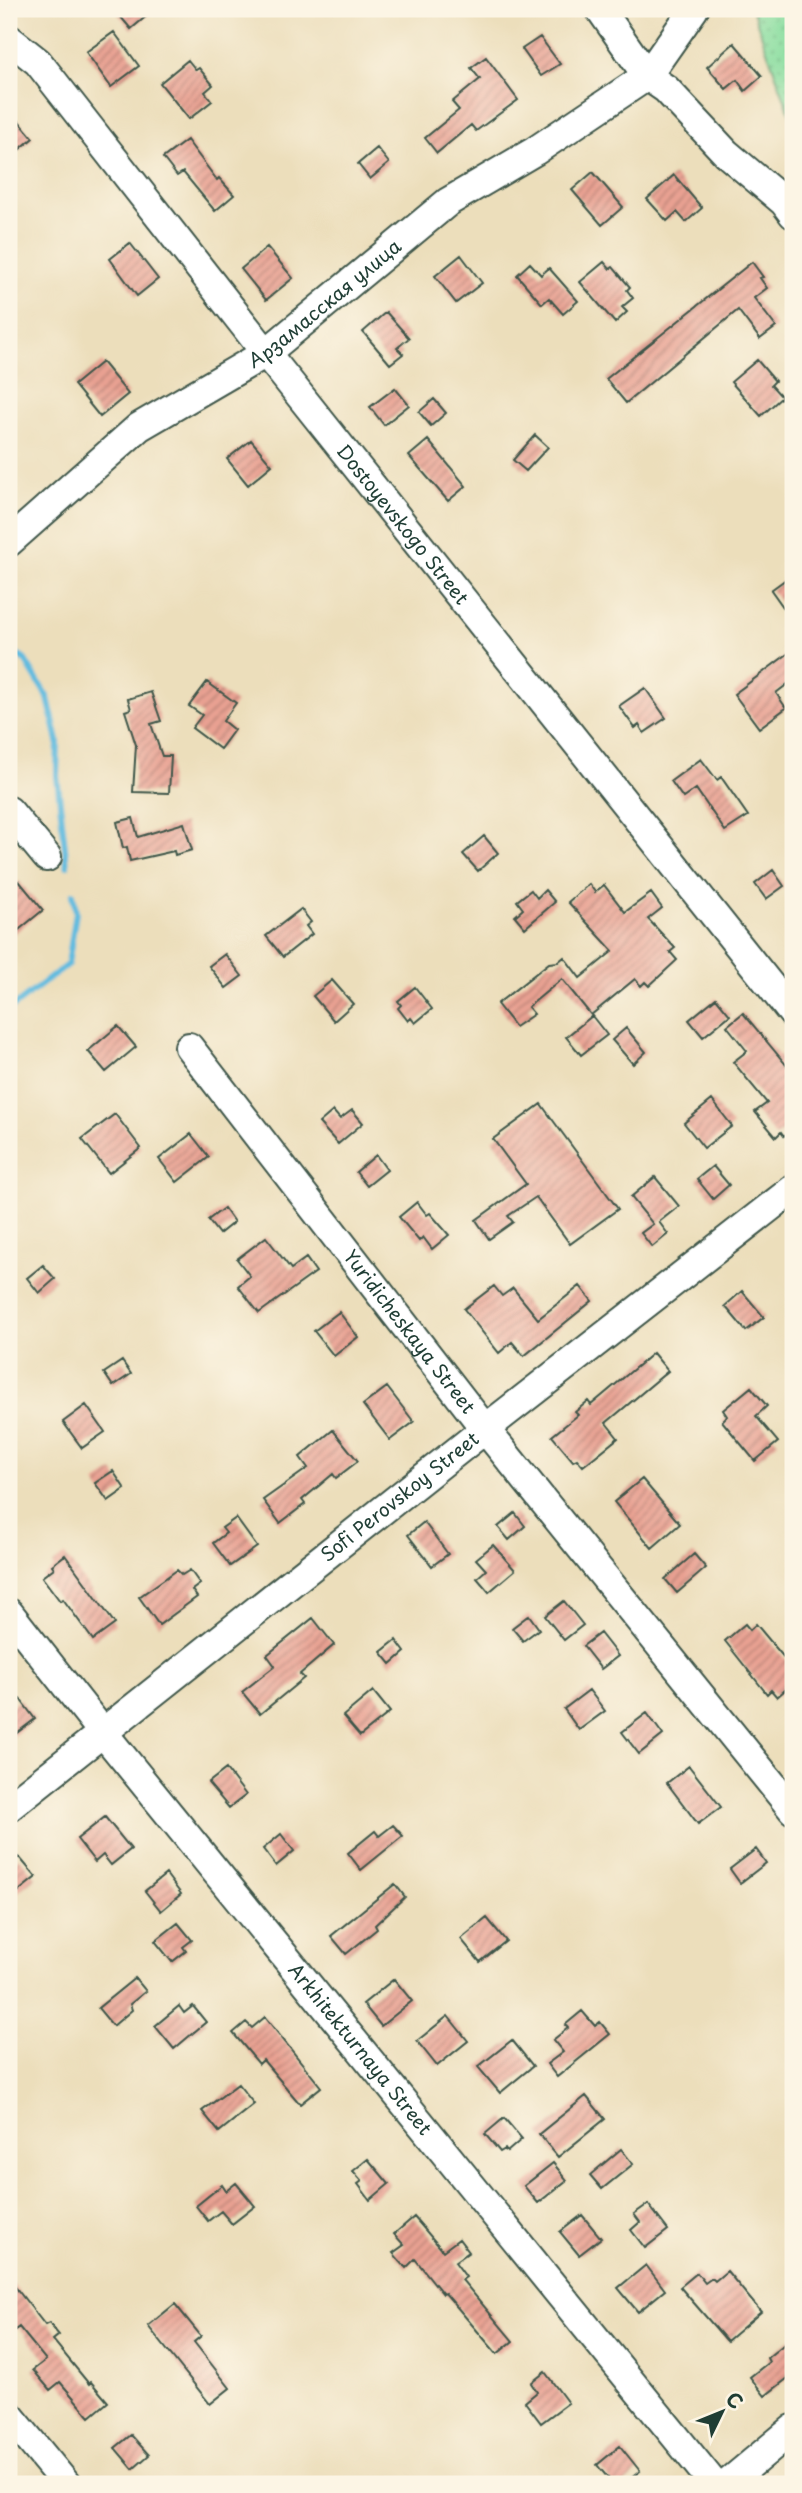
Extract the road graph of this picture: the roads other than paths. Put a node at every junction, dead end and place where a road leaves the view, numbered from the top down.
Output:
1 (600, 9) edge
2 (694, 9) edge
3 (9, 39) edge
4 (647, 76) junction
5 (793, 214) edge
6 (266, 353) junction
7 (9, 542) edge
8 (9, 811) edge
9 (47, 857) dead end
10 (793, 1014) edge
11 (189, 1047) dead end
12 (793, 1189) edge
13 (485, 1429) junction
14 (9, 1613) edge
15 (104, 1734) junction
16 (9, 1807) edge
17 (793, 1810) edge
18 (9, 2414) edge
19 (793, 2429) edge
20 (66, 2484) edge
21 (714, 2484) edge
22 (727, 2484) edge

1 - 4 street
2 - 4 street
3 - 6 street, Dostoyevskogo Street
4 - 5 street
4 - 6 street, Арзамасская улица
6 - 7 street, Арзамасская улица
6 - 10 street, Dostoyevskogo Street
8 - 9 street
11 - 13 street, Yuridicheskaya Street
12 - 13 street, Sofi Perovskoy Street
13 - 15 street, Sofi Perovskoy Street
13 - 17 street, Yuridicheskaya Street
14 - 15 street, Arkhitekturnaya Street
15 - 16 street, Sofi Perovskoy Street
15 - 21 street, Arkhitekturnaya Street
18 - 20 street
19 - 22 street

